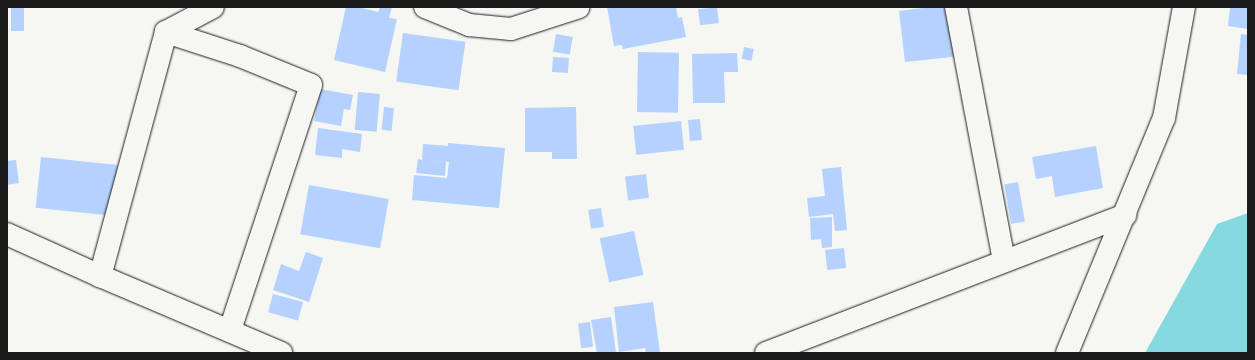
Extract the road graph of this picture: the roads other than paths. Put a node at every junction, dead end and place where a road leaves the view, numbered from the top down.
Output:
1 (213, 7) edge
2 (425, 7) edge
3 (579, 7) edge
4 (956, 7) edge
5 (1184, 7) edge
6 (191, 13) edge
7 (470, 16) edge
8 (166, 32) junction
9 (1125, 215) junction
10 (7, 234) edge
11 (1004, 261) junction
12 (100, 276) junction
13 (230, 330) junction
14 (281, 353) edge
15 (766, 353) edge
16 (1067, 353) edge

1 - 6 street
2 - 7 street
3 - 7 street
4 - 11 street
5 - 9 street
6 - 8 street
8 - 12 street
8 - 13 street
9 - 11 street
9 - 16 street
10 - 12 street
11 - 15 street
12 - 13 street
13 - 14 street

